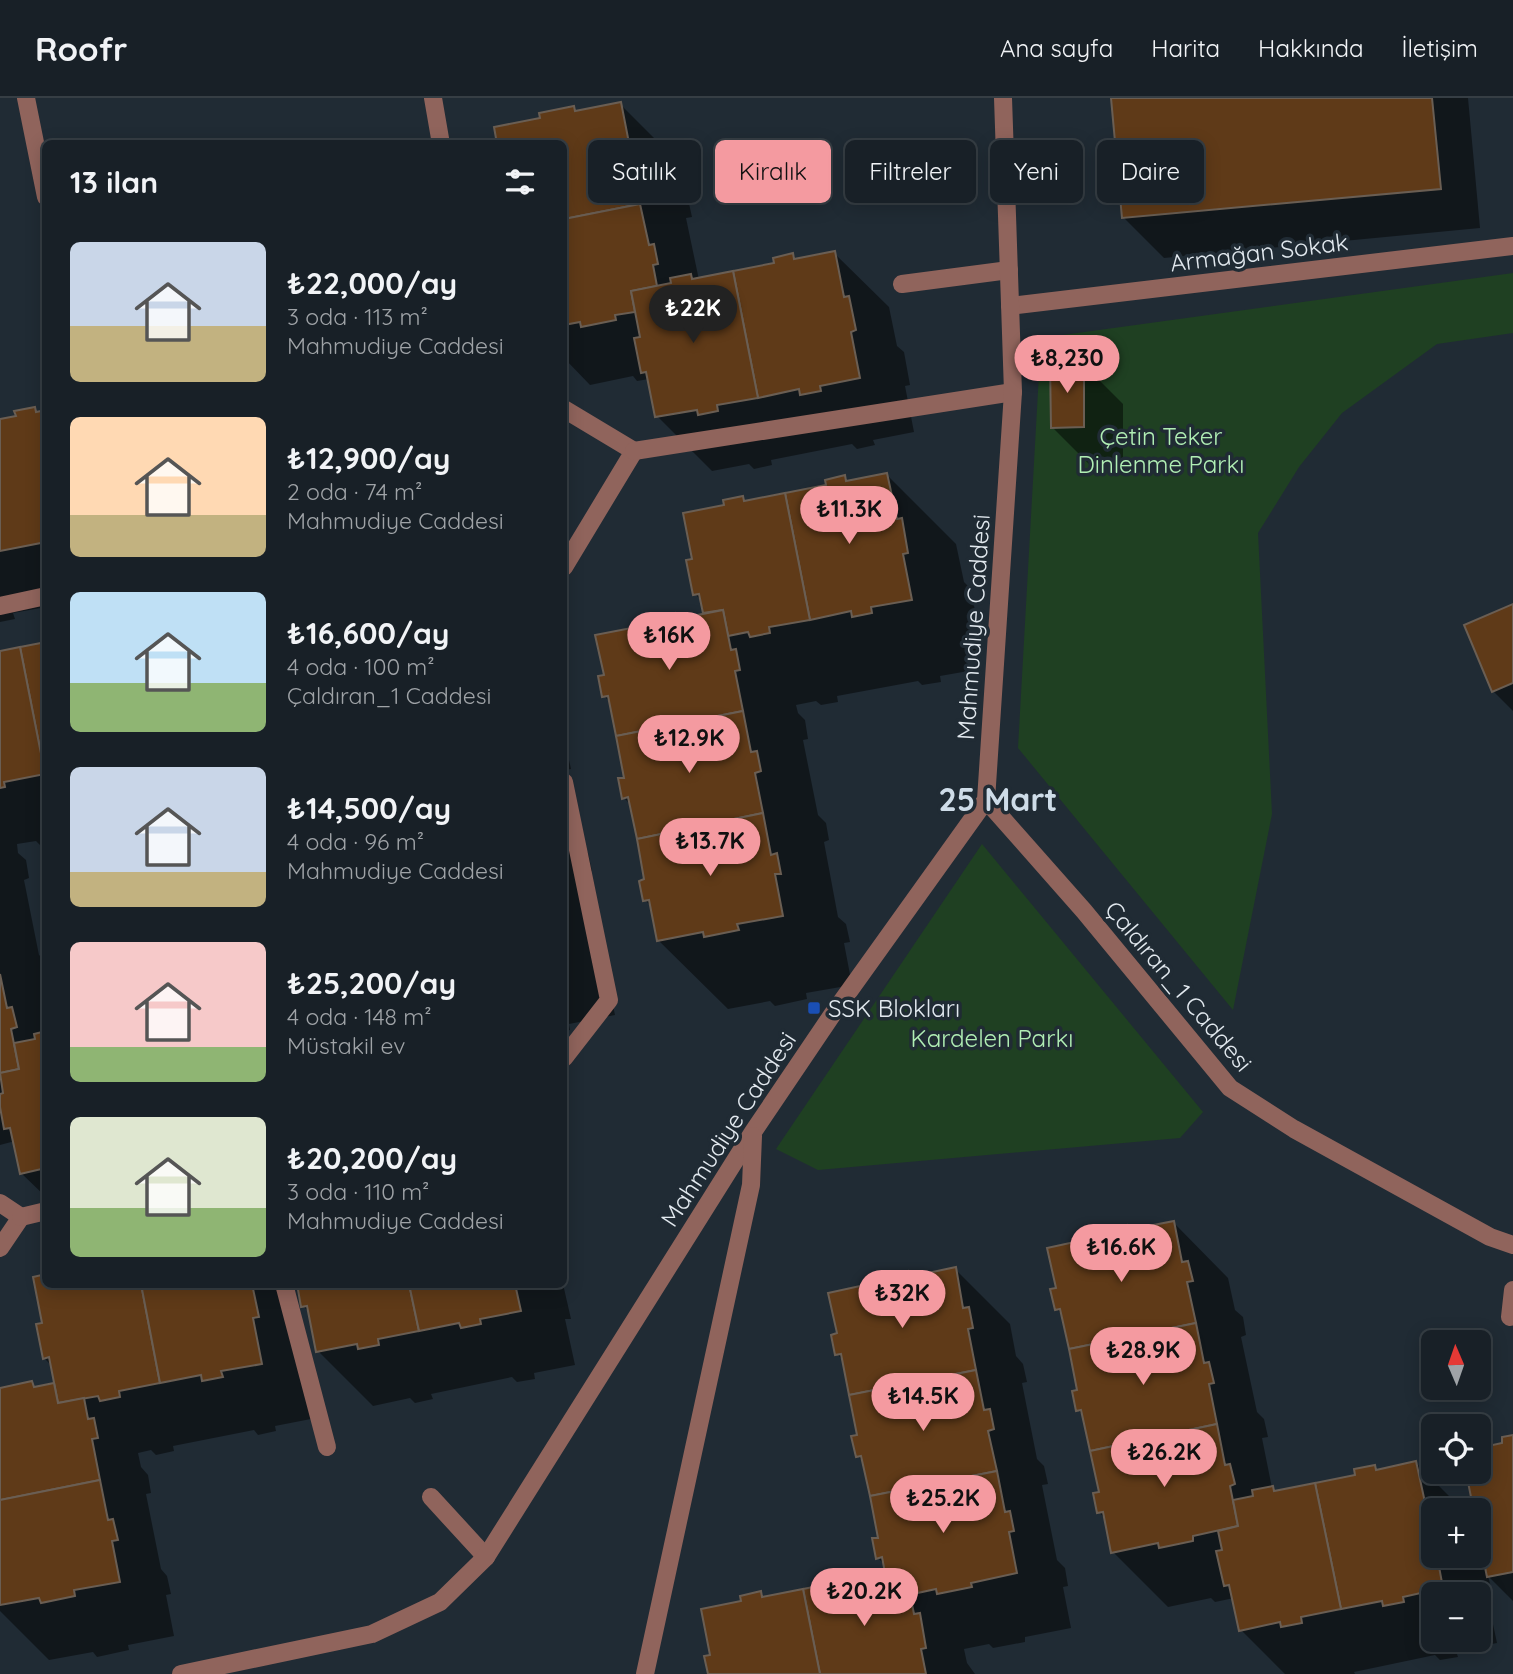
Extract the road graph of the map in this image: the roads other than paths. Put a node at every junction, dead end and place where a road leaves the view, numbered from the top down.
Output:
1 (26, 98) edge
2 (433, 98) edge
3 (1003, 98) edge
4 (441, 140) edge
5 (42, 177) edge
6 (1513, 246) edge
7 (1009, 270) junction
8 (902, 284) dead end
9 (1010, 306) junction
10 (1013, 391) junction
11 (567, 411) edge
12 (634, 451) junction
13 (567, 562) edge
14 (42, 597) edge
15 (0, 606) edge
16 (567, 797) edge
17 (986, 800) junction
18 (567, 1054) edge
19 (753, 1132) junction
20 (0, 1203) edge
21 (42, 1212) edge
22 (21, 1217) junction
23 (1513, 1245) edge
24 (0, 1248) edge
25 (285, 1288) edge
26 (1513, 1290) edge
27 (1510, 1317) dead end
28 (327, 1447) dead end
29 (431, 1497) dead end
30 (486, 1558) junction
31 (181, 1674) edge
32 (645, 1674) edge

1 - 5 street
2 - 4 street
3 - 7 street, Mahmudiye Caddesi
6 - 9 street, Armağan Sokak
7 - 8 street
7 - 9 street, Mahmudiye Caddesi
9 - 10 street, Mahmudiye Caddesi
10 - 12 street
10 - 17 street, Mahmudiye Caddesi
11 - 12 street
12 - 13 street
14 - 15 street
16 - 18 street
17 - 19 street, Mahmudiye Caddesi
17 - 23 street, Çaldıran_1 Caddesi
19 - 30 street, Mahmudiye Caddesi
19 - 32 street
20 - 22 street
21 - 22 street
22 - 24 street
25 - 28 street
26 - 27 street
29 - 30 street
30 - 31 street, Mahmudiye Caddesi

